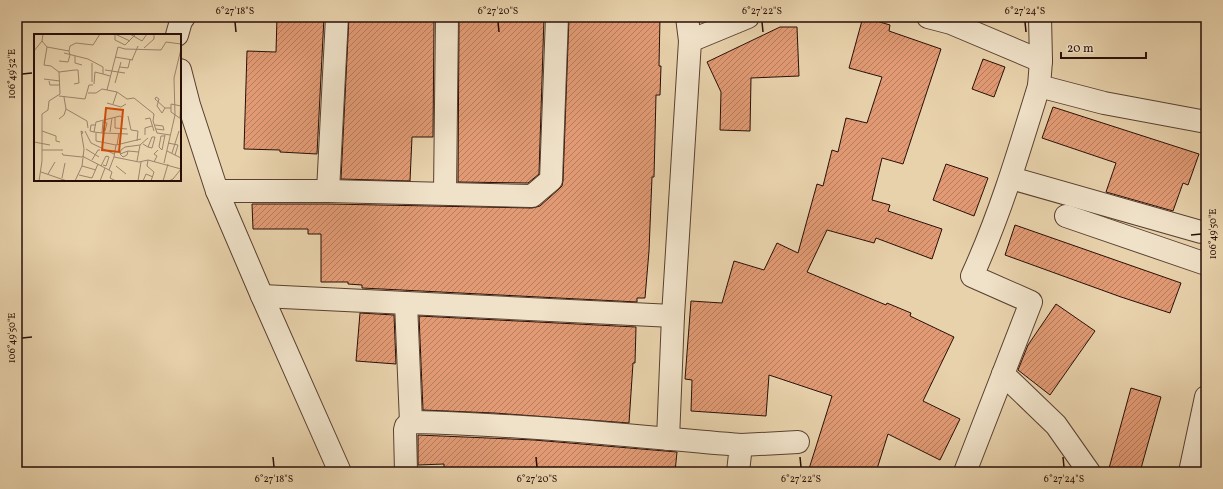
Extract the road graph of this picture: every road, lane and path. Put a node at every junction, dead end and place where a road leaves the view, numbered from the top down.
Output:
1 (184, 17) edge
2 (338, 17) edge
3 (446, 17) edge
4 (557, 17) edge
5 (688, 17) edge
6 (748, 17) edge
7 (928, 17) edge
8 (1040, 17) edge
9 (177, 34) edge
10 (690, 41) junction
11 (1041, 61) junction
12 (181, 74) edge
13 (1039, 86) junction
14 (1206, 122) edge
15 (1011, 178) junction
16 (217, 191) junction
17 (328, 191) junction
18 (445, 193) junction
19 (1066, 216) dead end
20 (1206, 232) edge
21 (1206, 264) edge
22 (262, 296) junction
23 (406, 303) junction
24 (673, 316) junction
25 (1004, 374) junction
26 (1206, 397) edge
27 (411, 422) junction
28 (668, 439) junction
29 (798, 442) dead end
30 (741, 445) junction
31 (340, 472) edge
32 (406, 472) edge
33 (738, 472) edge
34 (965, 472) edge
35 (1088, 472) edge
36 (1190, 472) edge

1 - 9 street
2 - 17 street
3 - 18 street
4 - 18 street
5 - 10 street
6 - 10 street
7 - 11 street
8 - 11 street
10 - 24 street
11 - 13 street
12 - 16 street
13 - 14 street
13 - 15 street
15 - 20 street
15 - 25 street
16 - 17 street
16 - 22 street
17 - 18 street
19 - 21 street
22 - 23 street
22 - 31 street
23 - 24 street
23 - 27 street
24 - 28 street
25 - 34 street
25 - 35 street
26 - 36 street
27 - 28 street
27 - 32 street
28 - 30 street
29 - 30 street
30 - 33 street

